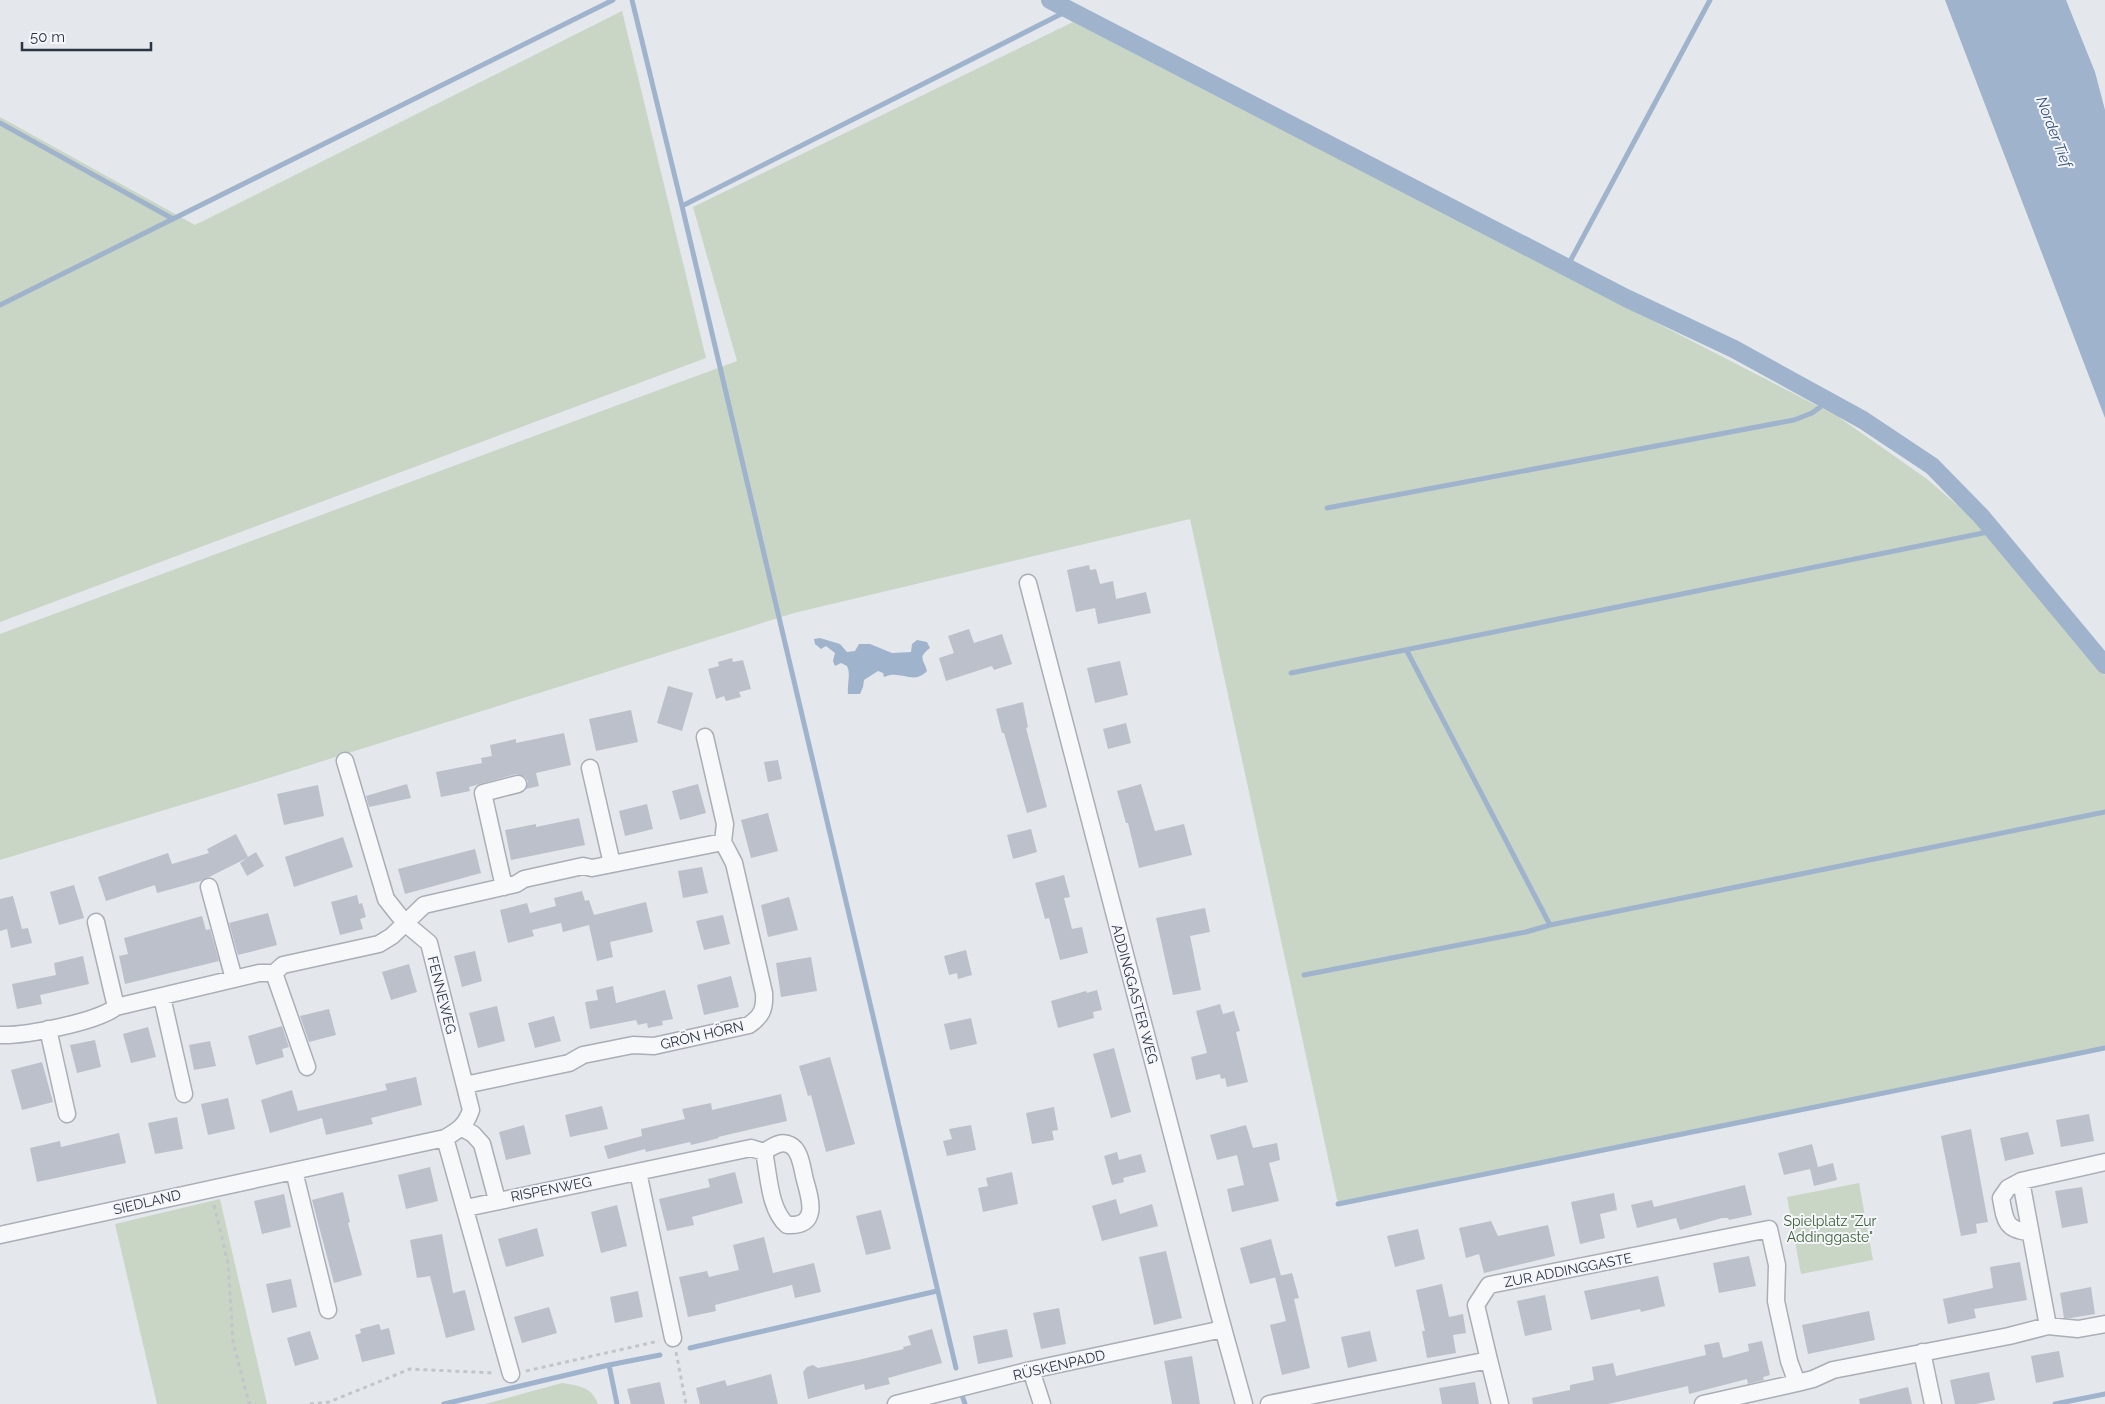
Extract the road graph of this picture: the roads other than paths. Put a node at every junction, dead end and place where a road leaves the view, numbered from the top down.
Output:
1 (1028, 583) dead end
2 (705, 737) dead end
3 (345, 761) dead end
4 (590, 768) dead end
5 (518, 784) dead end
6 (723, 842) junction
7 (612, 864) junction
8 (209, 887) dead end
9 (504, 887) junction
10 (96, 922) dead end
11 (405, 923) junction
12 (274, 973) junction
13 (234, 979) junction
14 (162, 996) junction
15 (116, 1007) junction
16 (48, 1029) junction
17 (0, 1035) edge
18 (307, 1067) dead end
19 (465, 1085) junction
20 (184, 1094) dead end
21 (67, 1114) dead end
22 (462, 1128) junction
23 (445, 1138) junction
24 (764, 1152) junction
25 (2105, 1162) edge
26 (294, 1171) junction
27 (638, 1172) junction
28 (2021, 1181) junction
29 (497, 1200) junction
30 (466, 1208) junction
31 (2029, 1232) junction
32 (0, 1235) edge
33 (328, 1310) dead end
34 (2105, 1324) edge
35 (2048, 1326) junction
36 (1223, 1329) junction
37 (673, 1338) road end
38 (1922, 1352) junction
39 (1489, 1360) junction
40 (1031, 1370) junction
41 (511, 1374) road end
42 (1805, 1381) junction
43 (896, 1404) edge
44 (1042, 1404) edge
45 (1244, 1404) edge
46 (1269, 1404) edge
47 (1500, 1404) edge
48 (1703, 1404) edge
49 (1933, 1404) edge

1 - 36 street, ADDINGGASTER WEG
2 - 6 street, GRÖN HÖRN
3 - 11 street, FENNEWEG
4 - 7 street
5 - 9 street
6 - 7 street
6 - 19 street, GRÖN HÖRN
7 - 9 street
8 - 13 street
9 - 11 street
10 - 15 street
11 - 12 street
11 - 19 street, FENNEWEG
12 - 13 street
12 - 18 street
13 - 14 street
14 - 15 street
14 - 20 street
15 - 16 street
16 - 17 street
16 - 21 street
19 - 22 street, FENNEWEG
22 - 23 street, SIEDLAND
22 - 29 street
23 - 26 street, SIEDLAND
23 - 30 street
24 - 24 street, RISPENWEG
24 - 27 street, RISPENWEG
25 - 28 street
26 - 32 street, SIEDLAND
26 - 33 street
27 - 29 street, RISPENWEG
27 - 37 street
28 - 31 street
28 - 31 street
29 - 30 street, RISPENWEG
30 - 41 street
31 - 35 street
34 - 35 street
35 - 38 street
36 - 40 street, RÜSKENPADD
36 - 45 street, ADDINGGASTER WEG
38 - 42 street
38 - 49 street
39 - 42 street, ZUR ADDINGGASTE
39 - 46 street
39 - 47 street, ZUR ADDINGGASTE
40 - 43 street, RÜSKENPADD
40 - 44 street
42 - 48 street

